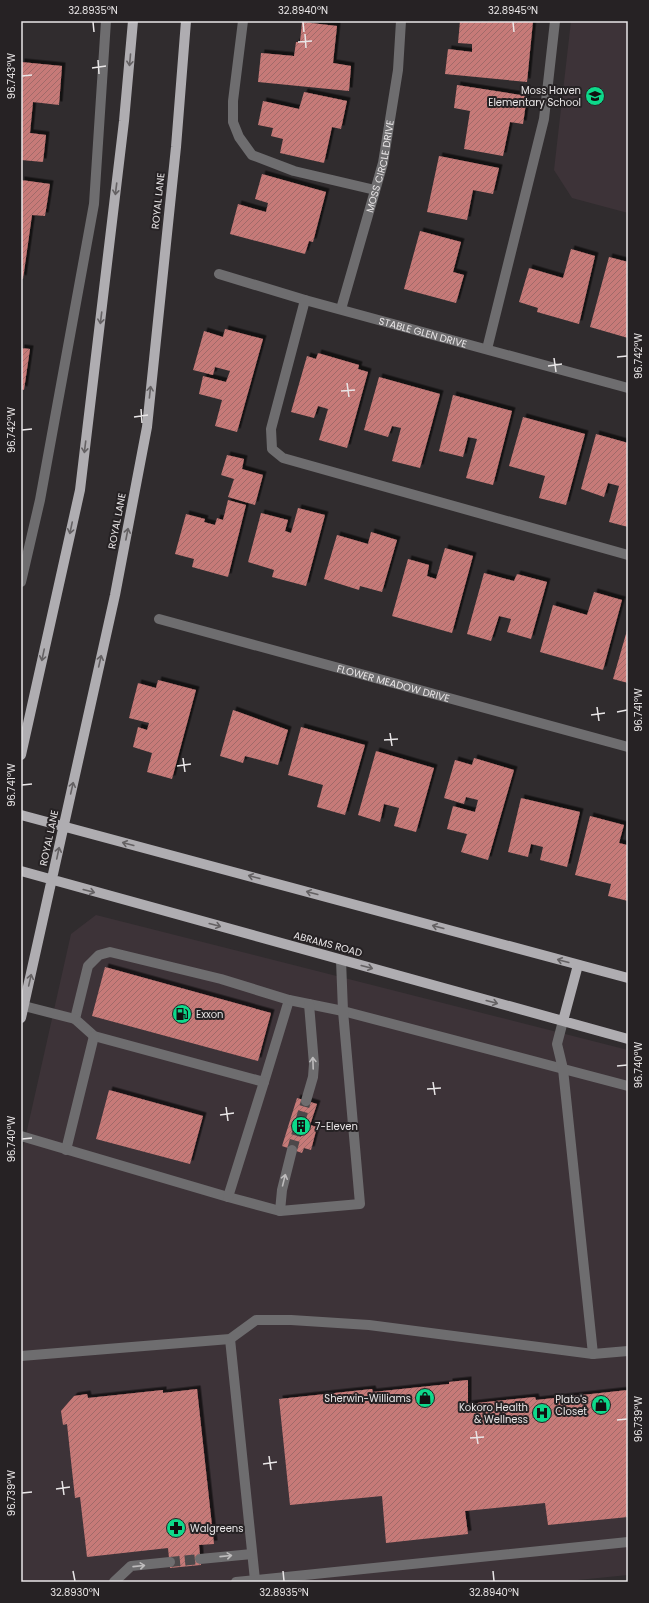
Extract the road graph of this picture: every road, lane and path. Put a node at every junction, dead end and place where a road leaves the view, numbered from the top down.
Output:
1 (106, 21) edge
2 (134, 21) edge
3 (186, 21) edge
4 (243, 21) edge
5 (401, 21) edge
6 (555, 21) edge
7 (375, 190) junction
8 (219, 274) dead end
9 (305, 300) junction
10 (341, 309) junction
11 (487, 349) junction
12 (628, 388) edge
13 (628, 555) edge
14 (21, 582) edge
15 (159, 620) dead end
16 (628, 747) edge
17 (21, 755) edge
18 (21, 815) edge
19 (64, 826) junction
20 (21, 871) edge
21 (52, 880) junction
22 (341, 960) junction
23 (578, 964) junction
24 (628, 978) edge
25 (289, 1000) junction
26 (308, 1004) junction
27 (24, 1006) junction
28 (343, 1011) junction
29 (21, 1018) edge
30 (75, 1018) junction
31 (563, 1021) junction
32 (94, 1036) junction
33 (628, 1039) edge
34 (563, 1069) junction
35 (264, 1082) junction
36 (628, 1086) edge
37 (306, 1101) tunnel mouth
38 (21, 1136) edge
39 (66, 1150) junction
40 (292, 1150) tunnel mouth
41 (228, 1197) junction
42 (280, 1210) junction
43 (230, 1339) junction
44 (628, 1351) edge
45 (593, 1354) junction
46 (21, 1356) edge
47 (628, 1542) edge
48 (252, 1554) junction
49 (200, 1559) tunnel mouth
50 (170, 1562) tunnel mouth
51 (255, 1580) junction
52 (114, 1582) edge
53 (236, 1582) edge

1 - 14 street
2 -> 17 main road
19 -> 3 main road, ROYAL LANE
4 - 7 street
5 - 7 street, MOSS CIRCLE DRIVE
6 - 11 street
7 - 10 street, MOSS CIRCLE DRIVE
8 - 9 street, STABLE GLEN DRIVE
9 - 10 street, STABLE GLEN DRIVE
9 - 13 street
10 - 11 street, STABLE GLEN DRIVE
11 - 12 street, STABLE GLEN DRIVE
15 - 16 street, FLOWER MEADOW DRIVE
18 - 19 main road
21 -> 19 main road, ROYAL LANE
23 -> 19 main road
20 - 21 main road, ABRAMS ROAD
21 -> 22 main road, ABRAMS ROAD
27 -> 21 main road, ROYAL LANE
22 - 28 street
22 -> 31 main road, ABRAMS ROAD
23 - 24 main road
23 - 31 main road
25 - 26 street
25 - 30 street
25 - 35 street
26 - 28 street
37 -> 26 street
27 - 29 main road, ROYAL LANE
27 - 30 street
28 - 34 street
28 - 42 street
30 - 32 street
31 - 33 main road, ABRAMS ROAD
31 - 34 street
32 - 35 street
32 - 39 street
34 - 36 street
34 - 45 street
35 - 41 street
38 - 39 street
39 - 41 street
42 -> 40 street
41 - 42 street
43 - 45 street
43 - 46 street
43 - 48 street
44 - 45 street
47 - 51 street
49 -> 48 street
48 - 51 street
52 -> 50 street
51 - 53 street

